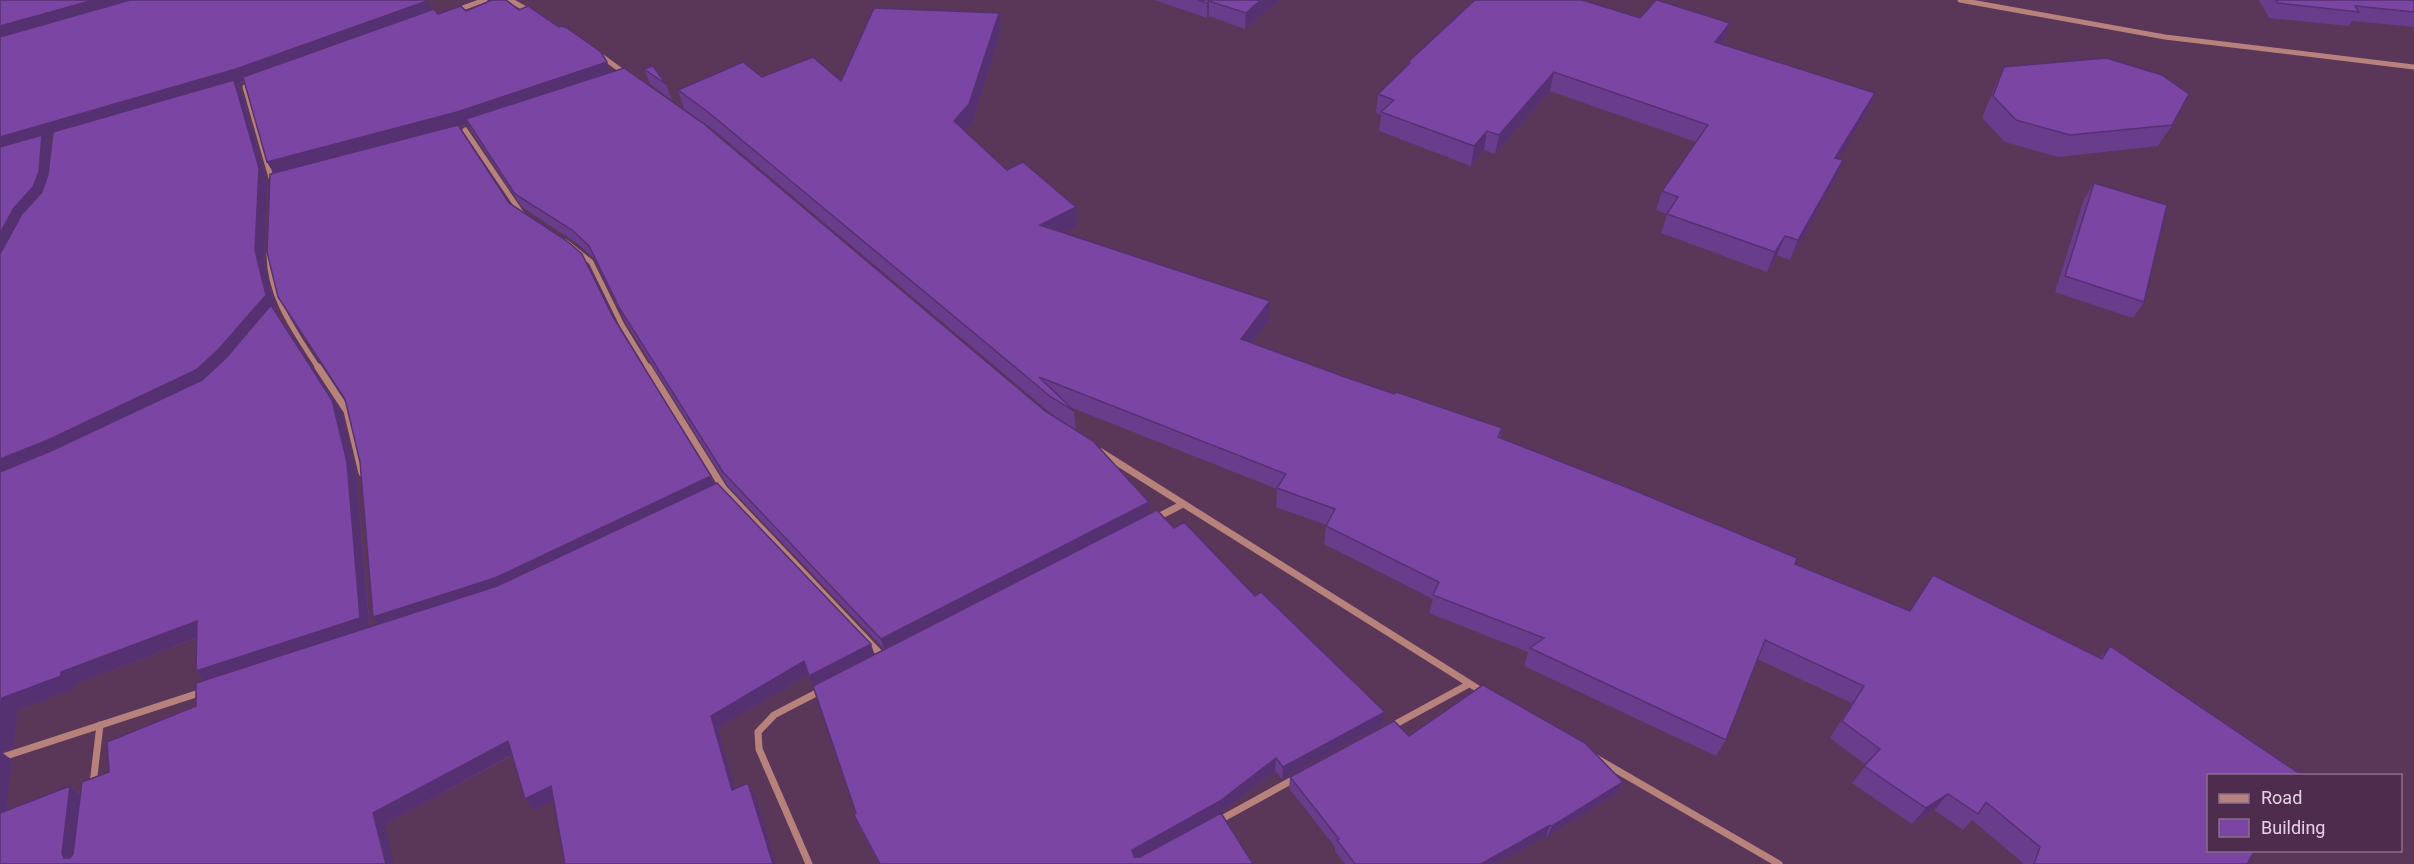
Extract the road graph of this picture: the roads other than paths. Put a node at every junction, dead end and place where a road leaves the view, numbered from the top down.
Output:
1 (485, 0) edge
2 (510, 0) edge
3 (1960, 0) edge
4 (452, 12) edge
5 (538, 16) edge
6 (592, 50) edge
7 (2414, 67) edge
8 (627, 75) junction
9 (617, 78) edge
10 (635, 80) edge
11 (256, 83) edge
12 (245, 87) junction
13 (234, 90) edge
14 (476, 127) edge
15 (465, 130) junction
16 (453, 133) edge
17 (284, 178) edge
18 (272, 181) junction
19 (272, 193) edge
20 (528, 218) edge
21 (557, 236) edge
22 (269, 251) edge
23 (281, 310) junction
24 (274, 318) edge
25 (1097, 450) edge
26 (363, 486) edge
27 (724, 489) junction
28 (714, 494) edge
29 (1183, 504) junction
30 (1142, 525) edge
31 (895, 653) edge
32 (884, 658) junction
33 (874, 663) edge
34 (834, 684) edge
35 (1469, 684) junction
36 (211, 689) edge
37 (1490, 696) edge
38 (100, 725) junction
39 (1386, 729) edge
40 (1593, 756) edge
41 (0, 758) edge
42 (1304, 774) edge
43 (92, 795) edge
44 (1210, 825) edge
45 (809, 864) edge
46 (1779, 864) edge

1 - 4 street
2 - 5 street
3 - 7 street
6 - 8 street
8 - 9 street
8 - 10 street
11 - 12 street
12 - 13 street
12 - 18 street
14 - 15 street
15 - 16 street
15 - 20 street
17 - 18 street
18 - 19 street
21 - 27 street
22 - 23 street
23 - 24 street
23 - 26 street
25 - 29 street
27 - 28 street
27 - 32 street
29 - 30 street
29 - 35 street
31 - 32 street
32 - 33 street
34 - 45 street
35 - 37 street
35 - 39 street
36 - 38 street
38 - 41 street
38 - 43 street
40 - 46 street
42 - 44 street

